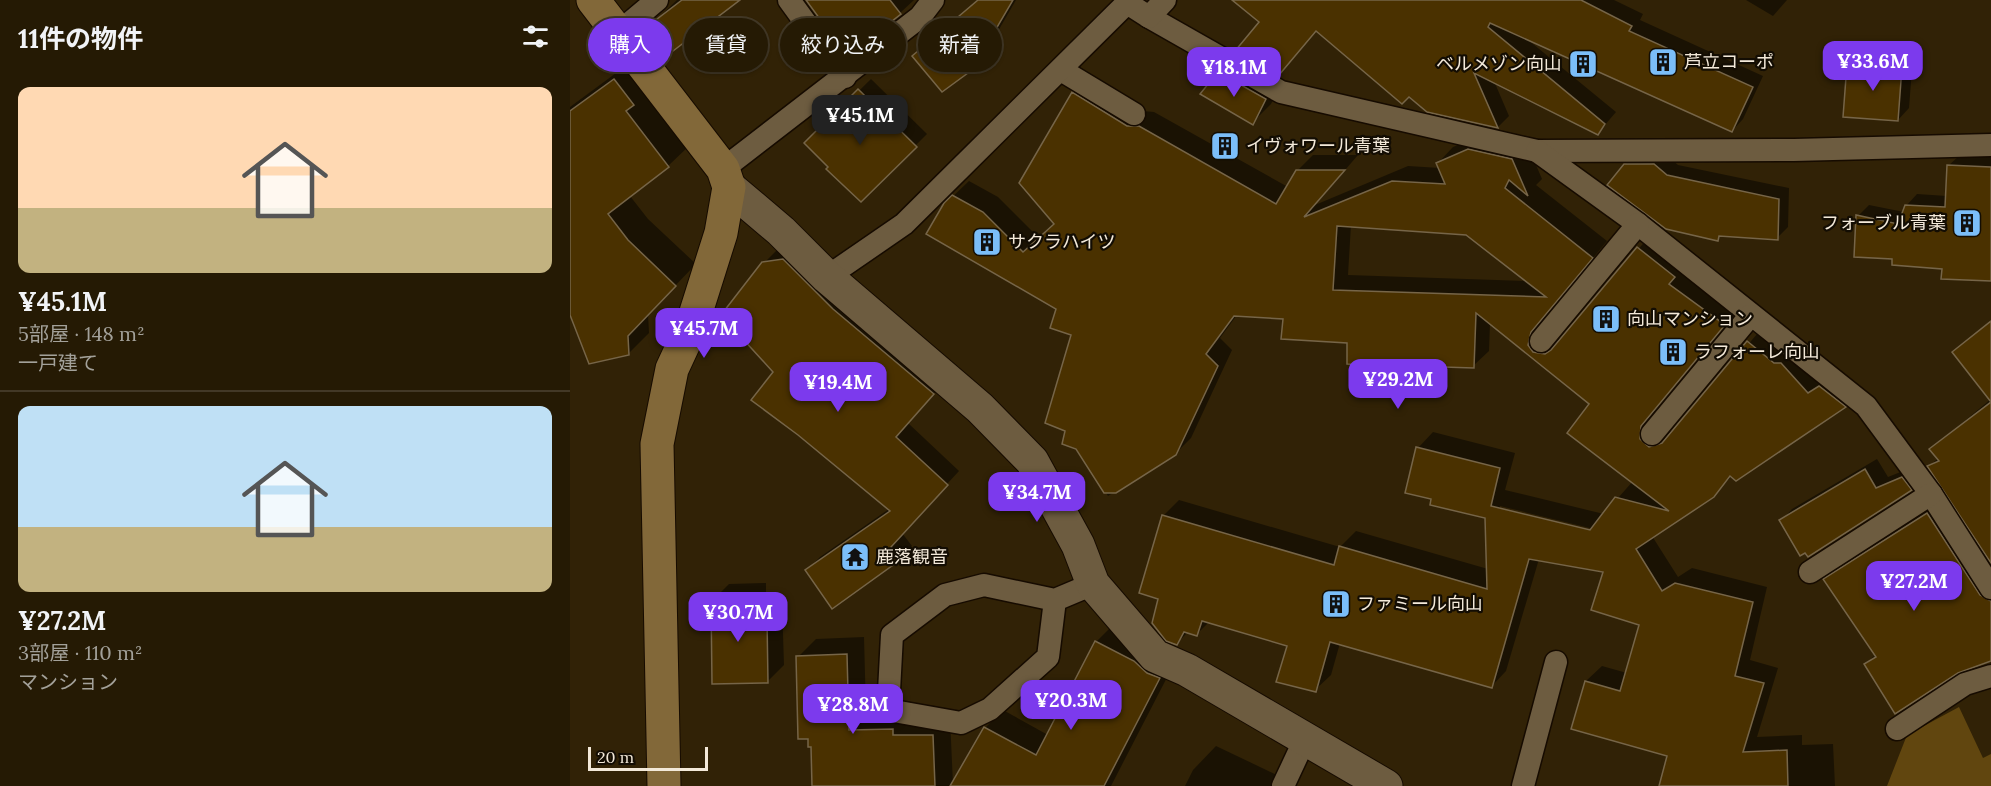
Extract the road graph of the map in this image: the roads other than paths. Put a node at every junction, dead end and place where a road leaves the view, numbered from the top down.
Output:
1 (593, 0) edge
2 (657, 0) edge
3 (789, 0) edge
4 (933, 0) edge
5 (1165, 0) edge
6 (1149, 17) junction
7 (608, 18) edge
8 (636, 18) edge
9 (1061, 70) junction
10 (648, 72) edge
11 (845, 76) junction
12 (1134, 114) dead end
13 (1991, 145) edge
14 (1537, 151) junction
15 (726, 178) junction
16 (1638, 224) junction
17 (827, 277) junction
18 (1750, 315) junction
19 (1541, 342) dead end
20 (1652, 434) dead end
21 (1931, 494) junction
22 (1810, 572) dead end
23 (1093, 584) junction
24 (1991, 588) edge
25 (1055, 600) junction
26 (1556, 662) dead end
27 (1991, 676) edge
28 (1897, 729) dead end
29 (1305, 739) junction
30 (664, 786) edge
31 (1283, 786) edge
32 (1386, 786) edge
33 (1523, 786) edge

1 - 7 street
2 - 8 lane
3 - 11 lane
4 - 11 lane
5 - 6 lane
6 - 9 lane
6 - 14 lane
9 - 12 lane
9 - 17 lane
10 - 15 street
11 - 15 lane
13 - 14 lane
14 - 16 lane
15 - 17 street
15 - 30 street
16 - 18 lane
16 - 19 lane
17 - 23 street
18 - 20 lane
18 - 21 lane
21 - 22 lane
21 - 24 lane
23 - 25 lane
23 - 29 street
25 - 25 lane
26 - 33 lane
27 - 28 lane
29 - 31 lane
29 - 32 street

